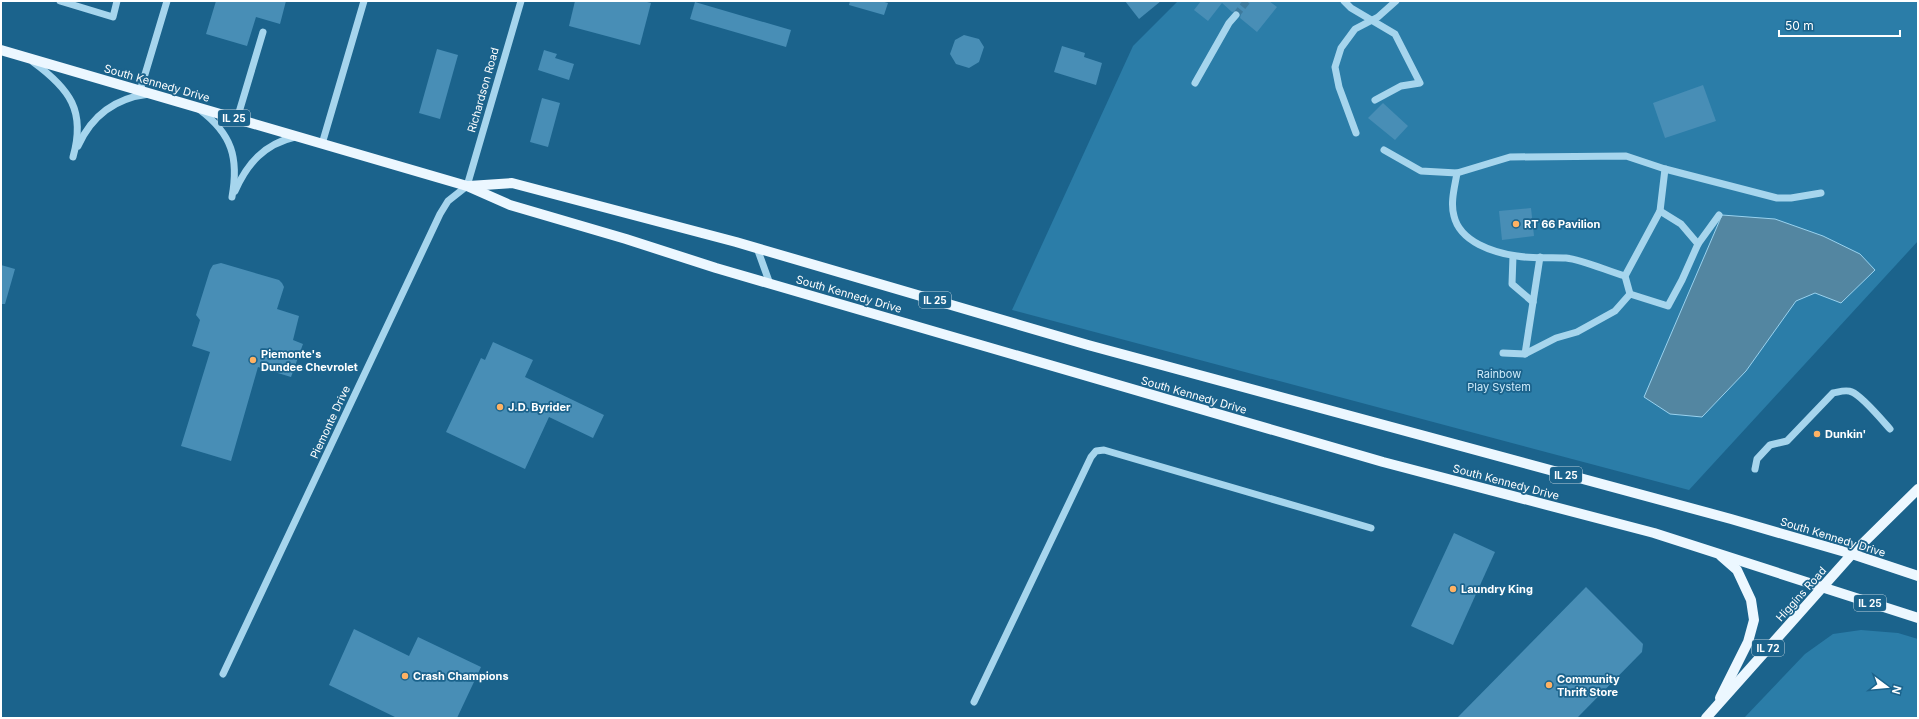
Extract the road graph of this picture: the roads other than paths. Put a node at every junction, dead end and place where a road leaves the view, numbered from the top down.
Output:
1 (60, 1) edge
2 (117, 1) edge
3 (167, 1) edge
4 (364, 1) edge
5 (521, 1) edge
6 (1344, 1) edge
7 (1396, 1) edge
8 (1236, 15) tunnel mouth
9 (1371, 20) junction
10 (263, 32) dead end
11 (1, 50) edge
12 (28, 58) junction
13 (1195, 83) dead end
14 (140, 91) junction
15 (151, 94) junction
16 (1375, 100) dead end
17 (196, 107) junction
18 (237, 119) junction
19 (1356, 133) dead end
20 (296, 136) junction
21 (322, 144) junction
22 (1384, 150) dead end
23 (1665, 169) junction
24 (1457, 173) junction
25 (467, 186) junction
26 (1821, 193) dead end
27 (1660, 211) junction
28 (1718, 215) dead end
29 (1698, 244) junction
30 (757, 248) junction
31 (1514, 256) junction
32 (1540, 257) junction
33 (1625, 276) junction
34 (770, 284) junction
35 (1630, 294) junction
36 (1533, 302) junction
37 (1503, 353) dead end
38 (1525, 354) junction
39 (1890, 430) dead end
40 (1755, 469) dead end
41 (1918, 490) edge
42 (1371, 528) dead end
43 (1718, 553) junction
44 (1852, 554) junction
45 (1918, 576) edge
46 (1823, 587) junction
47 (1918, 618) edge
48 (223, 674) dead end
49 (974, 702) dead end
50 (1714, 710) junction
51 (1706, 718) edge

1 - 2 street
3 - 14 street
4 - 21 street
5 - 25 street, Richardson Road
6 - 9 street
7 - 9 street
8 - 13 street
9 - 16 street
9 - 19 street
10 - 18 street
11 - 12 main road, South Kennedy Drive / IL 25
12 - 14 main road, South Kennedy Drive / IL 25
12 - 15 street
14 - 15 main road, South Kennedy Drive / IL 25
15 - 17 main road, South Kennedy Drive / IL 25
17 - 18 main road, South Kennedy Drive / IL 25
17 - 20 street
18 - 20 main road, South Kennedy Drive / IL 25
20 - 21 main road, South Kennedy Drive / IL 25
21 - 25 main road, South Kennedy Drive / IL 25
22 - 24 street
23 - 24 street
23 - 26 street
23 - 27 street
24 - 31 street
25 - 30 main road, South Kennedy Drive / IL 25
25 - 34 main road, South Kennedy Drive / IL 25
25 - 48 street, Piemonte Drive
27 - 29 street
27 - 33 street
28 - 29 street
29 - 35 street
30 - 34 street
30 - 44 main road, South Kennedy Drive / IL 25
31 - 32 street
31 - 36 street
32 - 33 street
32 - 36 street
33 - 35 street
34 - 43 main road, South Kennedy Drive / IL 25
35 - 38 street
36 - 38 street
37 - 38 street
39 - 40 street
41 - 44 main road, Higgins Road / IL 72
42 - 49 street
43 - 46 main road, South Kennedy Drive / IL 25
43 - 50 main road
44 - 45 main road, South Kennedy Drive / IL 25
44 - 46 main road, Higgins Road / IL 72
46 - 47 main road, South Kennedy Drive / IL 25
46 - 50 main road, Higgins Road / IL 72
50 - 51 main road, Higgins Road / IL 72

